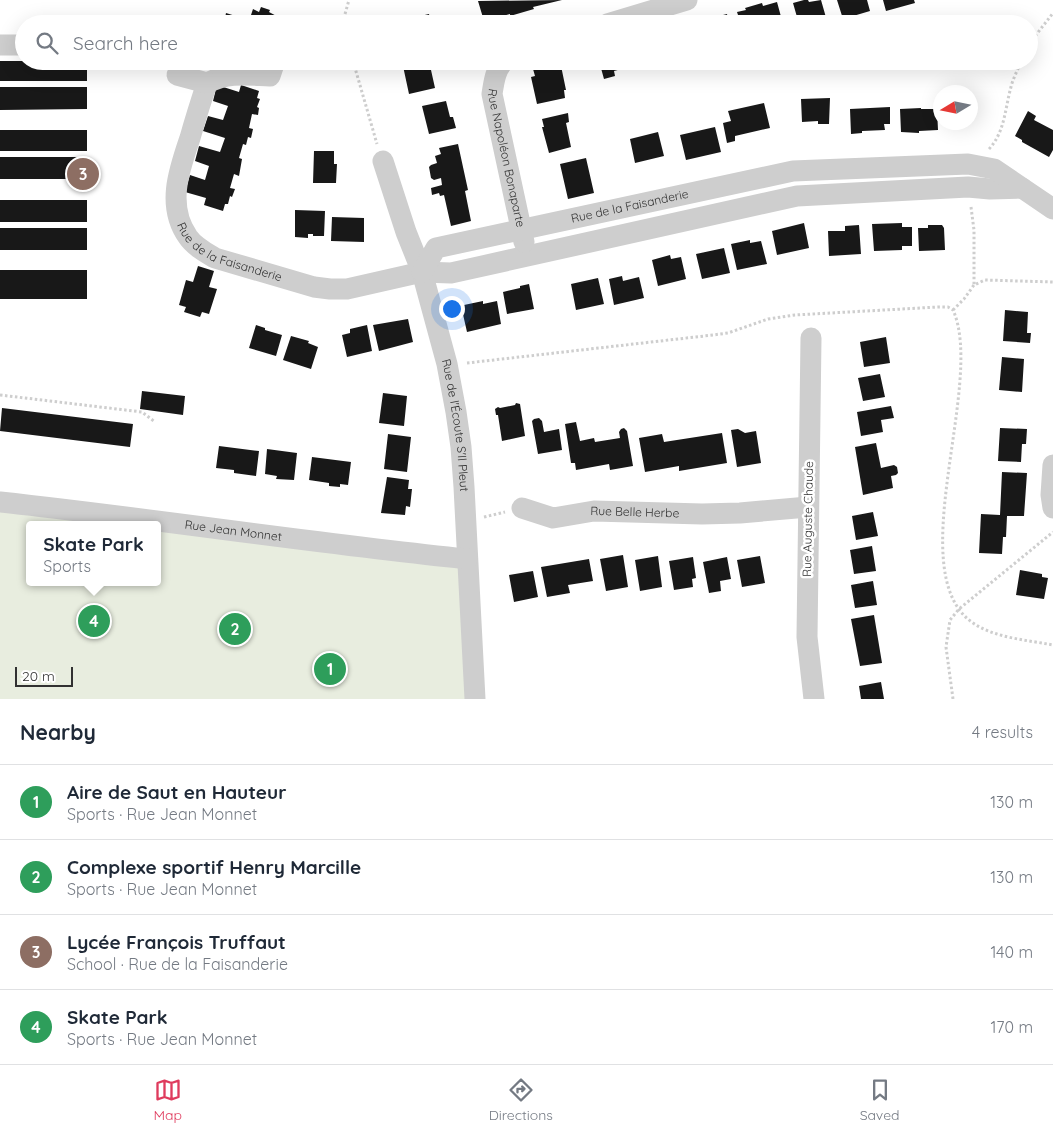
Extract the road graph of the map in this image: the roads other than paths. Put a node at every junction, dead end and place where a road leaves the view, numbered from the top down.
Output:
1 (687, 0) edge
2 (637, 15) edge
3 (15, 45) edge
4 (0, 46) edge
5 (272, 70) edge
6 (498, 70) edge
7 (177, 75) dead end
8 (207, 83) junction
9 (383, 161) road end
10 (793, 171) junction
11 (1022, 188) junction
12 (797, 196) junction
13 (1053, 209) edge
14 (521, 230) junction
15 (526, 256) junction
16 (422, 272) junction
17 (811, 338) dead end
18 (1053, 465) edge
19 (0, 502) edge
20 (808, 507) junction
21 (522, 508) road end
22 (1053, 508) edge
23 (159, 521) edge
24 (161, 521) edge
25 (466, 559) junction
26 (475, 699) edge
27 (814, 699) edge

1 - 2 street
3 - 4 street
5 - 8 street
6 - 14 street, Rue Napoléon Bonaparte
7 - 8 street
8 - 16 street, Rue de la Faisanderie
9 - 16 street, Rue de l'Écoute S'Il Pleut
10 - 11 street, Rue de la Faisanderie
10 - 12 street
10 - 14 street, Rue de la Faisanderie
11 - 12 street, Rue de la Faisanderie
11 - 13 street, Rue de la Faisanderie
12 - 15 street, Rue de la Faisanderie
14 - 15 street, Rue Napoléon Bonaparte
14 - 16 street, Rue de la Faisanderie
15 - 16 street, Rue de la Faisanderie
16 - 25 street, Rue de l'Écoute S'Il Pleut
17 - 20 street, Rue Auguste Chaude
18 - 22 street
19 - 23 street, Rue Jean Monnet
20 - 21 street, Rue Belle Herbe
20 - 27 street, Rue Auguste Chaude
24 - 25 street, Rue Jean Monnet
25 - 26 street, Rue de l'Écoute S'Il Pleut

